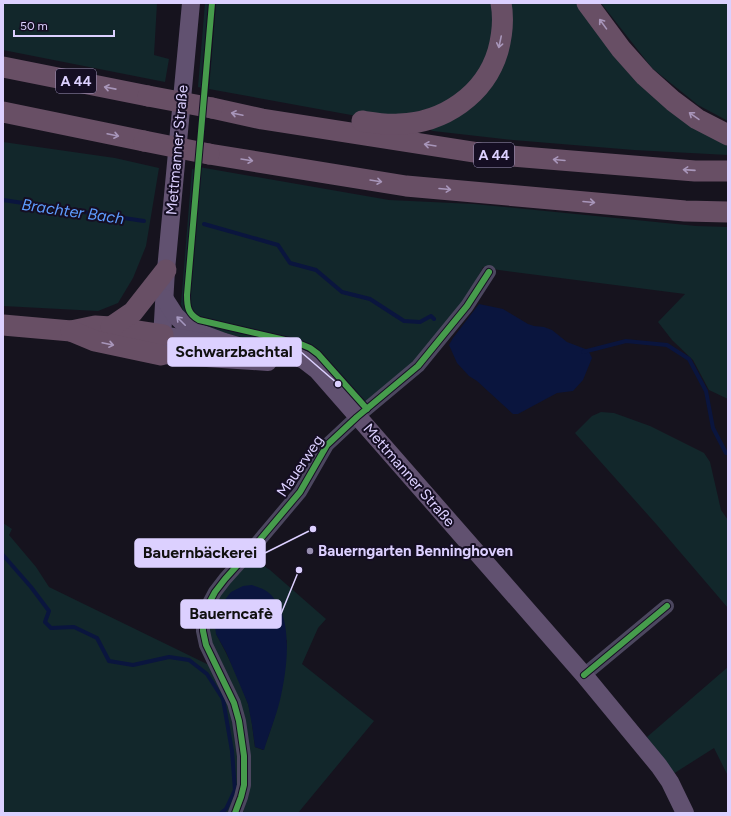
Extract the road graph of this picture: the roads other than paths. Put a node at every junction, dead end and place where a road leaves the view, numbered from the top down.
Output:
1 (191, 3) edge
2 (501, 3) edge
3 (588, 3) edge
4 (3, 67) edge
5 (3, 112) edge
6 (262, 119) junction
7 (62, 123) junction
8 (3, 125) edge
9 (728, 135) edge
10 (728, 171) edge
11 (728, 212) edge
12 (166, 270) junction
13 (489, 272) dead end
14 (164, 298) junction
15 (3, 325) edge
16 (111, 327) junction
17 (71, 331) junction
18 (162, 345) junction
19 (248, 349) junction
20 (328, 384) junction
21 (357, 417) junction
22 (667, 606) dead end
23 (584, 675) junction
24 (235, 813) edge
25 (684, 813) edge

1 - 12 main road, Mettmanner Straße
2 -> 6 highway
9 -> 3 highway
6 -> 4 highway, A 44, bridge
5 - 7 highway
10 -> 6 highway, A 44
7 - 8 highway
7 -> 11 highway, bridge
12 - 14 main road, Mettmanner Straße
12 - 16 highway
13 - 21 street, Mettmanner Straße
14 - 18 main road, Mettmanner Straße
19 -> 14 main road, Mettmanner Straße
15 - 17 highway
16 - 17 highway
16 - 18 highway
17 -> 18 highway
18 - 19 main road
18 - 20 main road, Mettmanner Straße
19 - 20 main road, Mettmanner Straße
20 - 21 main road, Mettmanner Straße
21 - 23 main road, Mettmanner Straße
21 - 24 street, Mauerweg
22 - 23 street
23 - 25 main road, Mettmanner Straße

